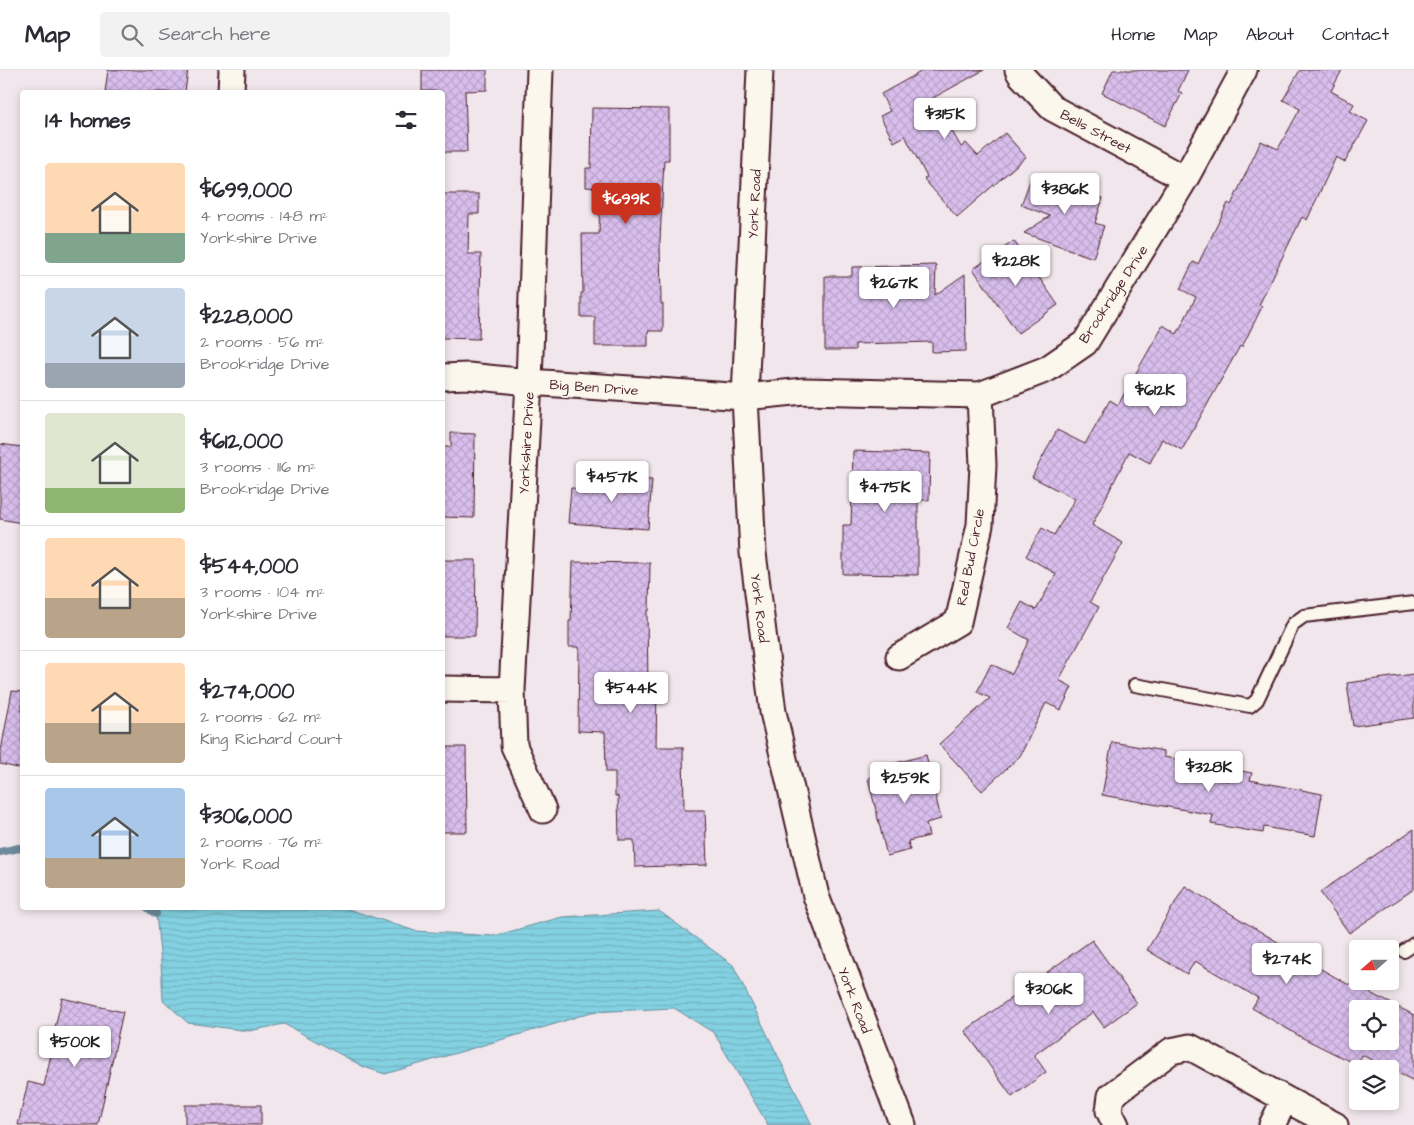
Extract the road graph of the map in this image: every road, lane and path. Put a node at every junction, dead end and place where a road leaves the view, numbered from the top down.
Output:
1 (232, 70) edge
2 (540, 70) edge
3 (760, 70) edge
4 (1018, 70) edge
5 (1244, 70) edge
6 (231, 90) edge
7 (1184, 179) junction
8 (445, 377) edge
9 (529, 382) junction
10 (980, 395) junction
11 (745, 397) junction
12 (1414, 603) edge
13 (900, 657) dead end
14 (1135, 685) dead end
15 (445, 689) edge
16 (512, 690) junction
17 (543, 810) dead end
18 (1285, 1099) junction
19 (903, 1125) edge
20 (1116, 1125) edge
21 (1272, 1125) edge
22 (1336, 1125) edge

1 - 6 street
2 - 9 street, Yorkshire Drive
3 - 11 street, York Road
4 - 7 street, Bells Street
5 - 7 street, Brookridge Drive
7 - 10 street, Brookridge Drive
8 - 9 street, Big Ben Drive
9 - 11 street, Big Ben Drive
9 - 16 street, Yorkshire Drive
10 - 11 street, Brookridge Drive
10 - 13 street, Red Bud Circle
11 - 19 street, York Road
12 - 14 lane
15 - 16 street
16 - 17 street, Yorkshire Drive
18 - 20 street
18 - 21 street
18 - 22 street

